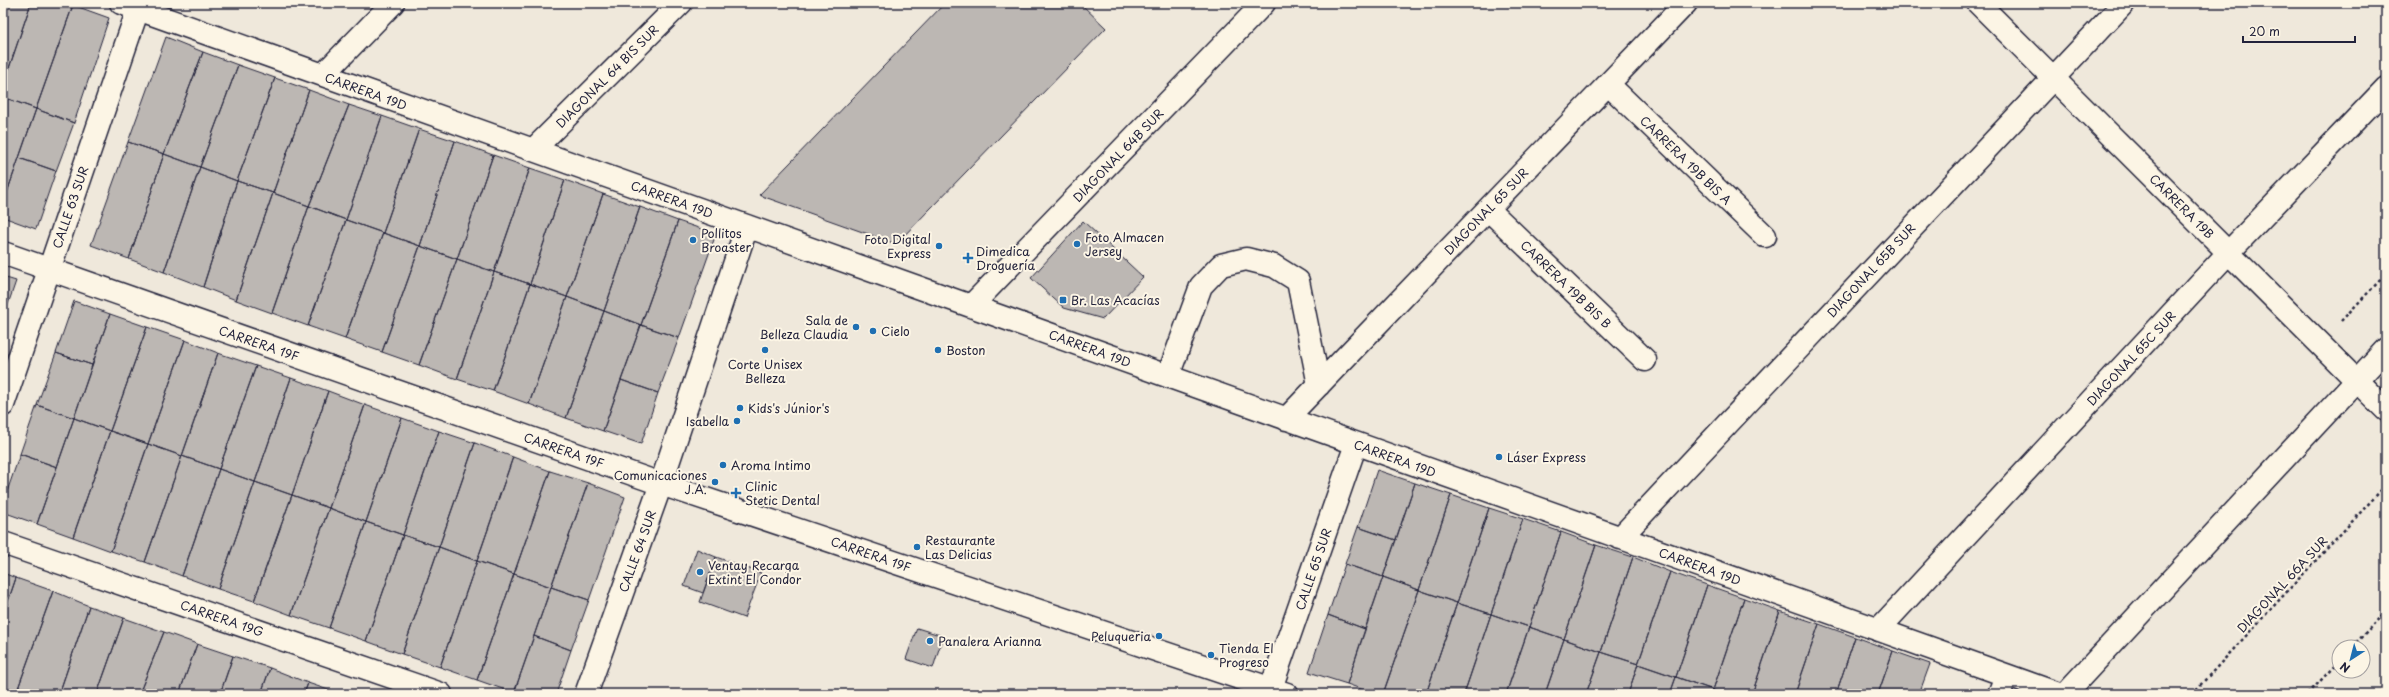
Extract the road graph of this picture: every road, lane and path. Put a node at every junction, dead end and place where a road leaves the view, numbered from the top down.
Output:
1 (393, 3) edge
2 (681, 3) edge
3 (1264, 3) edge
4 (1686, 3) edge
5 (1978, 3) edge
6 (2124, 3) edge
7 (129, 6) edge
8 (324, 75) junction
9 (2053, 76) junction
10 (1608, 84) junction
11 (2386, 88) edge
12 (533, 150) junction
13 (1488, 209) junction
14 (747, 226) junction
15 (1764, 236) dead end
16 (2229, 252) junction
17 (3, 254) edge
18 (48, 269) junction
19 (2386, 274) edge
20 (971, 306) junction
21 (2320, 343) junction
22 (2386, 349) edge
23 (1645, 360) dead end
24 (1168, 376) junction
25 (2357, 380) junction
26 (1319, 385) junction
27 (3, 405) edge
28 (2386, 410) edge
29 (1286, 419) junction
30 (1356, 444) junction
31 (661, 484) junction
32 (2386, 486) edge
33 (1620, 538) junction
34 (3, 543) edge
35 (2386, 611) edge
36 (1878, 630) junction
37 (2360, 639) edge
38 (2331, 670) edge
39 (2003, 685) edge
40 (1276, 692) edge
41 (441, 694) edge
42 (586, 694) edge
43 (2059, 694) edge
44 (2065, 694) edge
45 (2192, 694) edge
46 (2308, 694) edge

1 - 8 street
2 - 12 street, DIAGONAL 64 BIS SUR
3 - 20 street, DIAGONAL 64B SUR
4 - 10 street, DIAGONAL 65 SUR
5 - 9 street, CARRERA 19B
6 - 9 street, DIAGONAL 65B SUR
7 - 8 street, CARRERA 19D
7 - 18 street, CALLE 63 SUR
8 - 12 street, CARRERA 19D
9 - 16 street, CARRERA 19B
9 - 33 street, DIAGONAL 65B SUR
10 - 13 street, DIAGONAL 65 SUR
10 - 15 street, CARRERA 19B BIS A
11 - 16 street, DIAGONAL 65C SUR
12 - 14 street, CARRERA 19D
13 - 23 street, CARRERA 19B BIS B
13 - 26 street, DIAGONAL 65 SUR
14 - 20 street, CARRERA 19D
14 - 31 street, CALLE 64 SUR
16 - 21 street, CARRERA 19B
16 - 36 street, DIAGONAL 65C SUR
17 - 18 street, CARRERA 19F
18 - 27 street, CALLE 63 SUR
18 - 31 street, CARRERA 19F
19 - 21 path
20 - 24 street, CARRERA 19D
21 - 25 street, CARRERA 19B
22 - 25 street
24 - 26 street
24 - 29 street, CARRERA 19D
25 - 28 street, CARRERA 19B
25 - 44 street
26 - 29 street, DIAGONAL 65 SUR
29 - 30 street, CARRERA 19D
30 - 33 street, CARRERA 19D
30 - 40 street, CALLE 65 SUR
31 - 40 street, CARRERA 19F
31 - 42 street, CALLE 64 SUR
32 - 45 path, DIAGONAL 66A SUR
33 - 36 street, CARRERA 19D
34 - 41 street, CARRERA 19G
35 - 37 path
36 - 39 street, CARRERA 19D
38 - 46 path
39 - 43 street, CARRERA 19D

